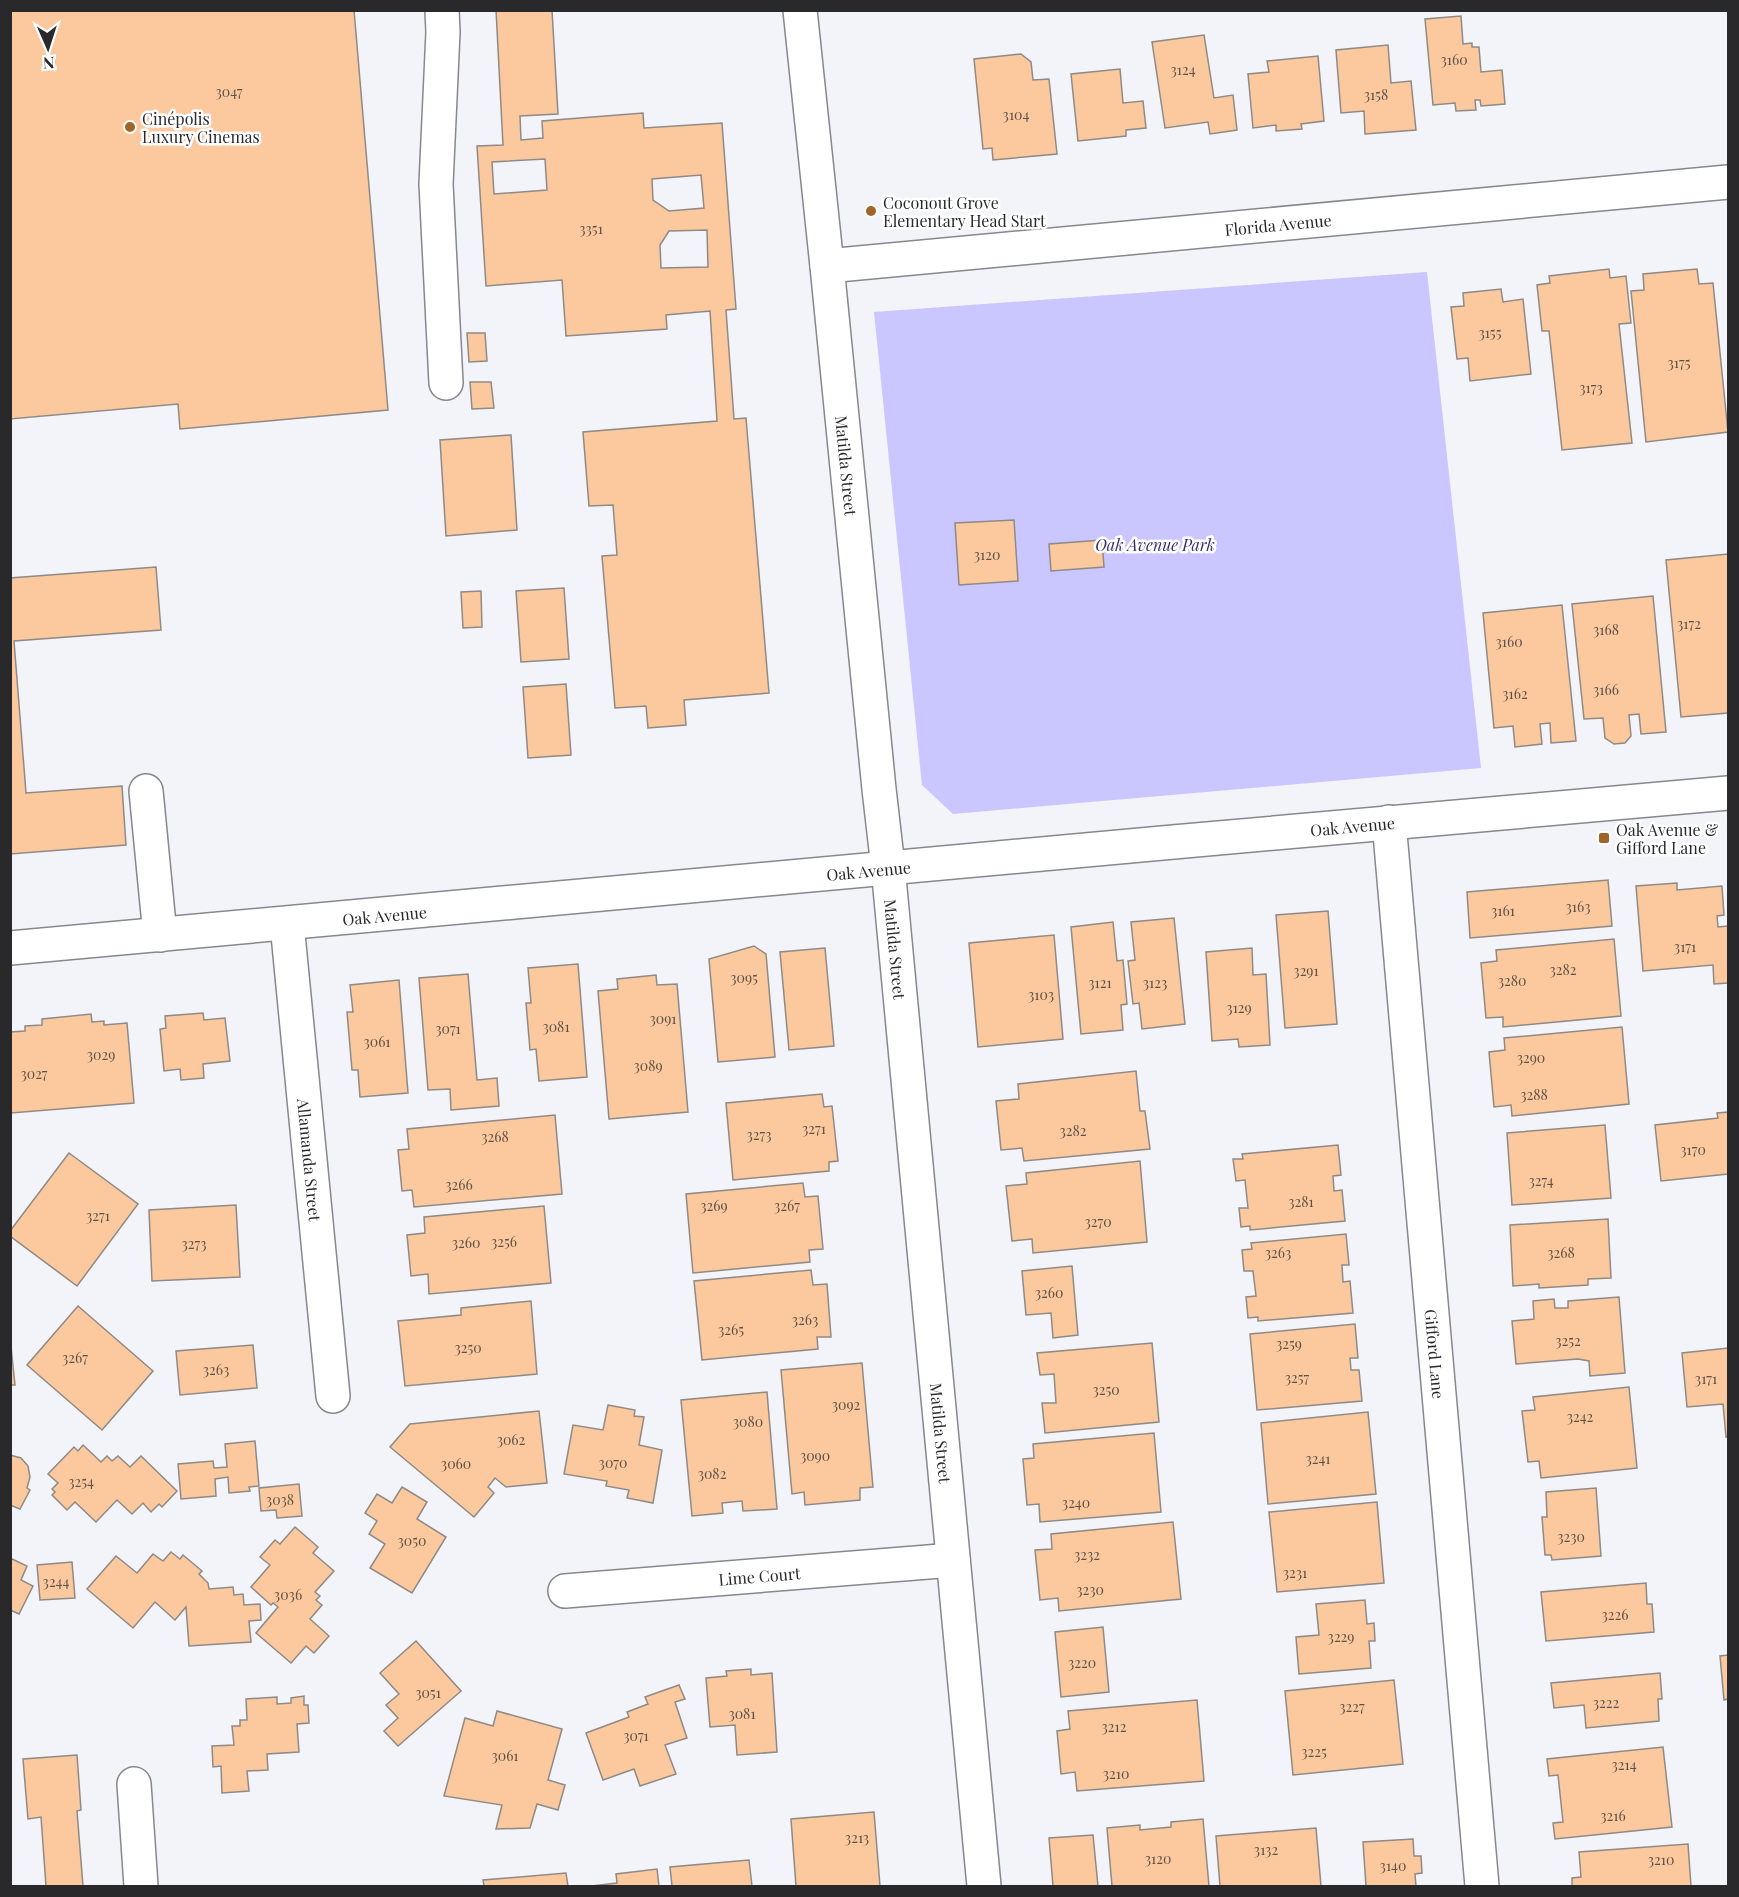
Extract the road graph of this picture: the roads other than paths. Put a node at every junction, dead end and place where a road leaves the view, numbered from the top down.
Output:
1 (442, 10) edge
2 (800, 10) edge
3 (1728, 182) edge
4 (827, 266) junction
5 (446, 383) dead end
6 (146, 791) dead end
7 (1728, 793) edge
8 (1389, 822) junction
9 (888, 867) junction
10 (287, 924) junction
11 (160, 935) junction
12 (10, 948) edge
13 (333, 1396) dead end
14 (953, 1560) junction
15 (565, 1591) dead end
16 (134, 1784) dead end
17 (141, 1887) edge
18 (984, 1887) edge
19 (1482, 1887) edge

1 - 5 street
2 - 4 street, Matilda Street
3 - 4 street, Florida Avenue
4 - 9 street, Matilda Street
6 - 11 street
7 - 8 street, Oak Avenue
8 - 9 street, Oak Avenue
8 - 19 street, Gifford Lane
9 - 10 street, Oak Avenue
9 - 14 street, Matilda Street
10 - 11 street, Oak Avenue
10 - 13 street, Allamanda Street
11 - 12 street, Oak Avenue
14 - 15 street, Lime Court
14 - 18 street, Matilda Street
16 - 17 street

